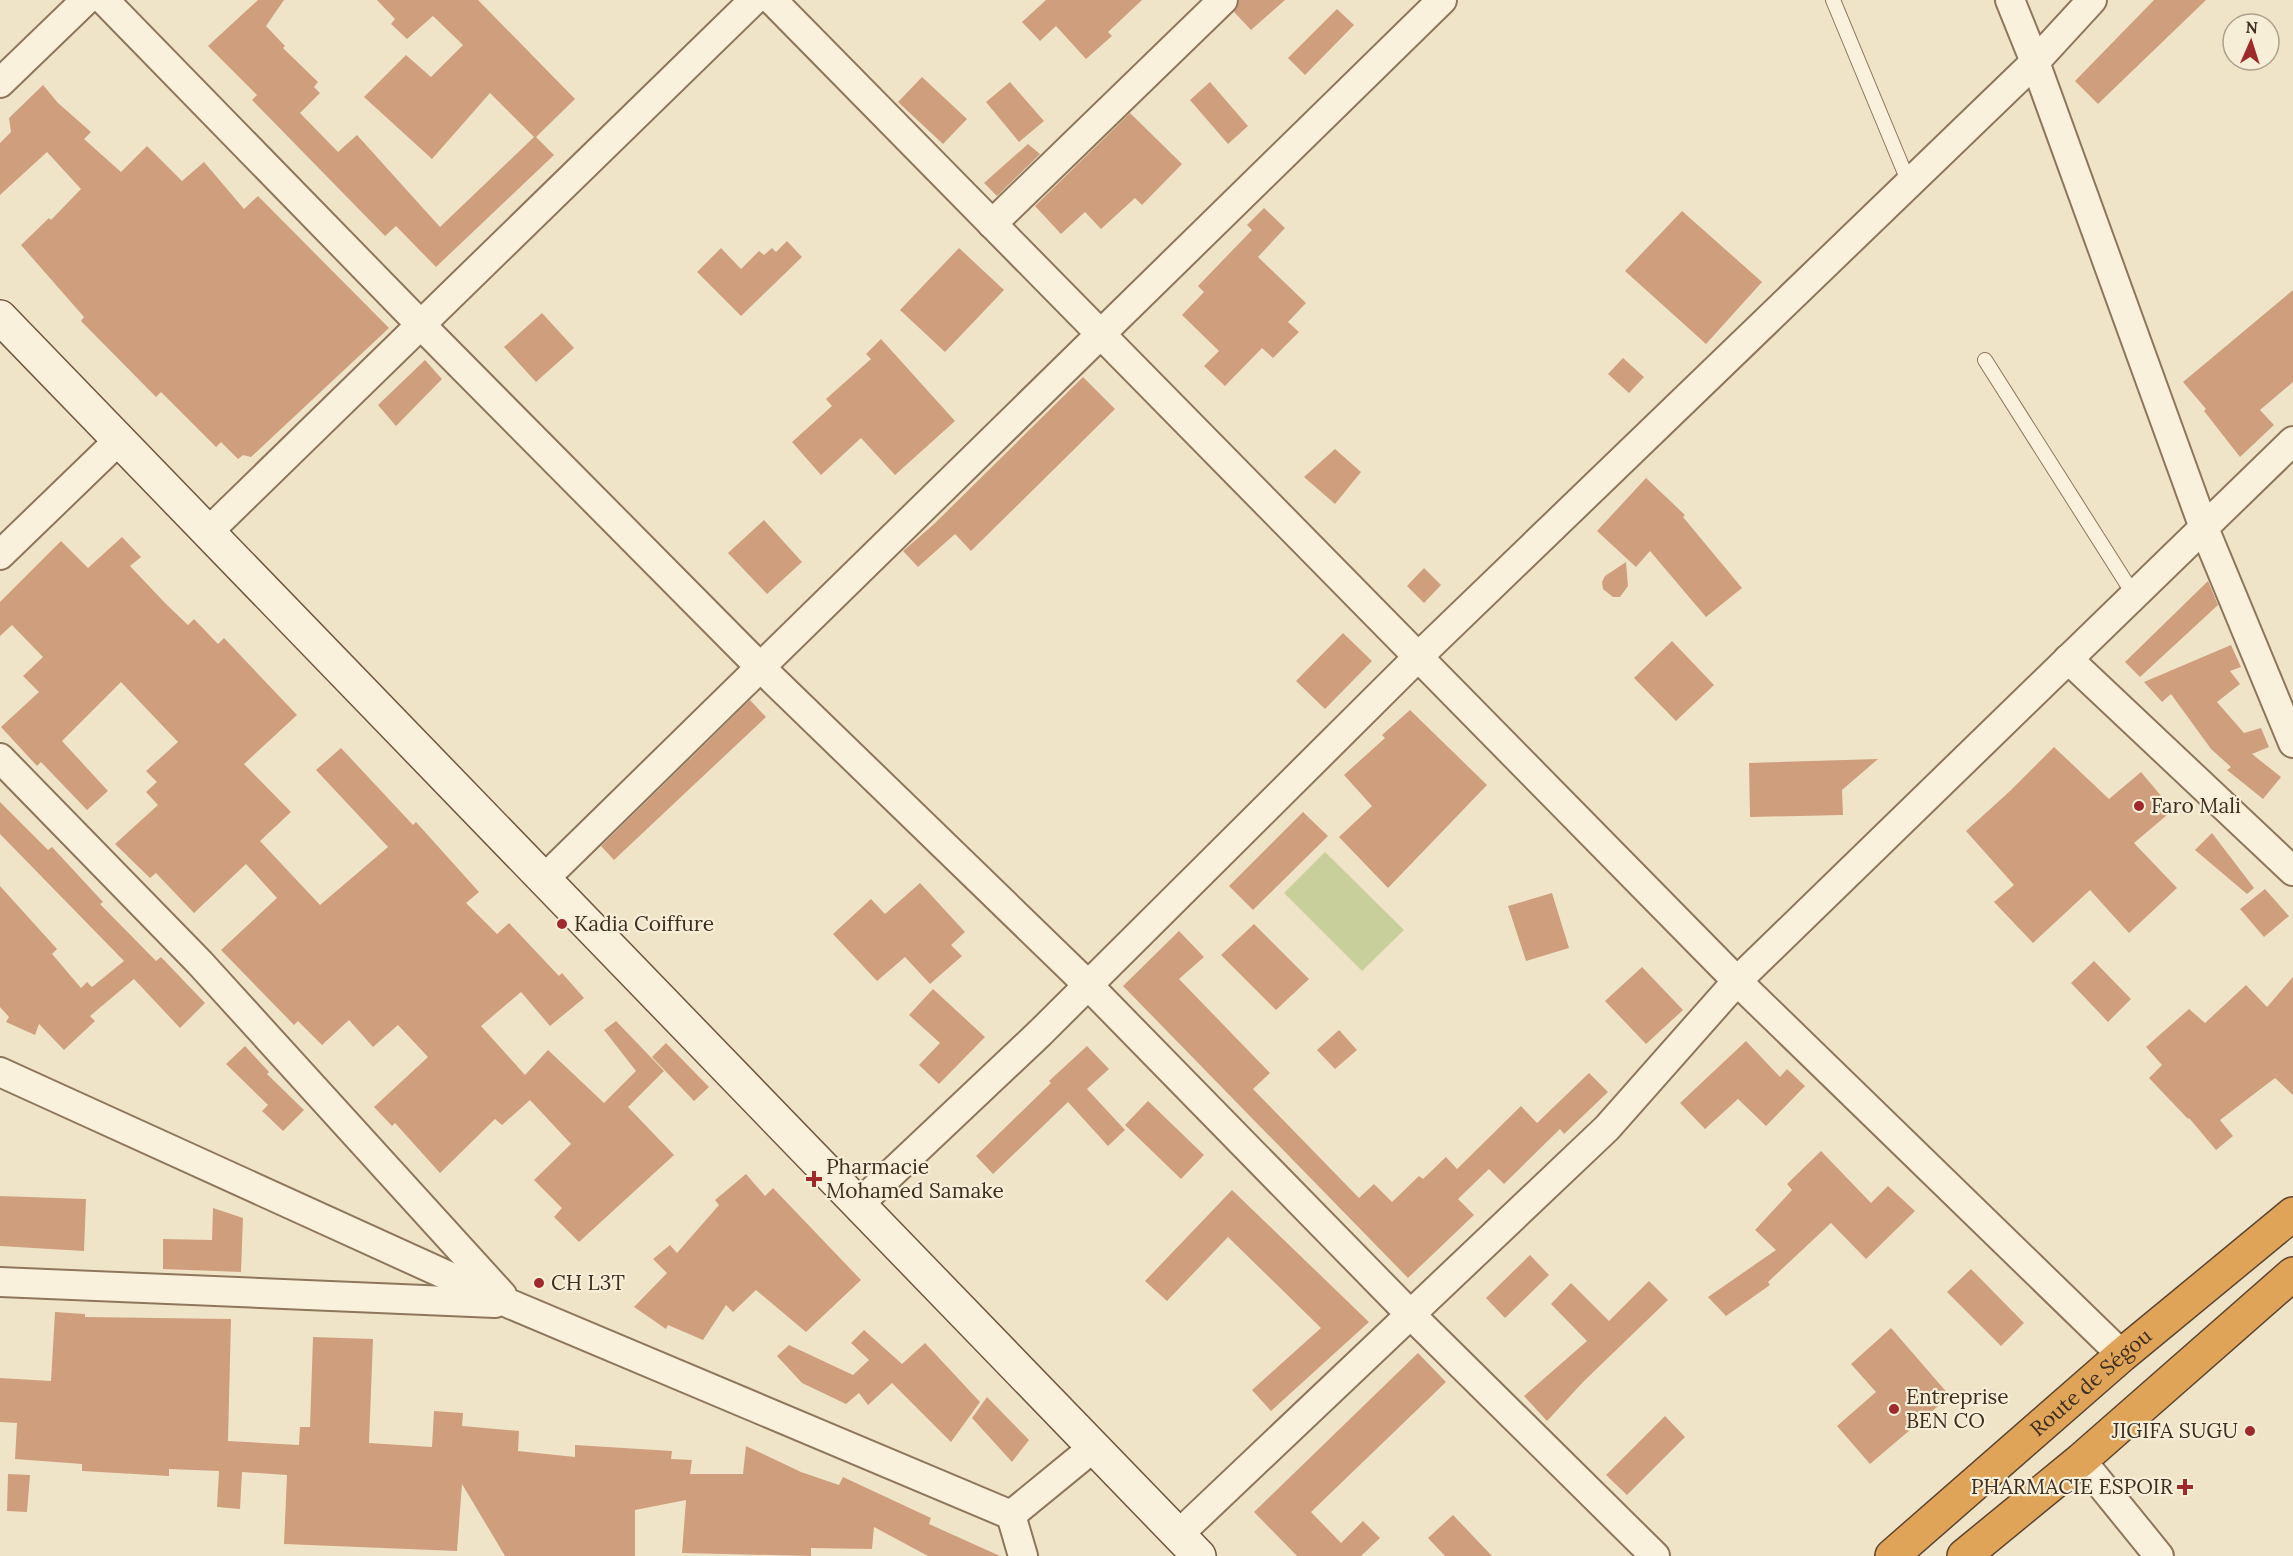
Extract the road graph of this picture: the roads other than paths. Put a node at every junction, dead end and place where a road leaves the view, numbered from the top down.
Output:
1 (86, 0) edge
2 (104, 0) edge
3 (754, 0) edge
4 (772, 0) edge
5 (1223, 0) edge
6 (1833, 0) edge
7 (2010, 0) edge
8 (2092, 0) edge
9 (1427, 3) edge
10 (2035, 62) junction
11 (0, 83) edge
12 (1909, 183) junction
13 (992, 224) junction
14 (0, 317) edge
15 (421, 325) junction
16 (1101, 334) junction
17 (1984, 360) dead end
18 (119, 440) junction
19 (2293, 441) edge
20 (2204, 528) junction
21 (208, 532) junction
22 (0, 555) edge
23 (2134, 595) junction
24 (1418, 657) junction
25 (2068, 659) junction
26 (760, 668) junction
27 (2293, 743) edge
28 (0, 758) edge
29 (2293, 871) edge
30 (544, 879) junction
31 (1737, 981) junction
32 (1087, 984) junction
33 (0, 1072) edge
34 (859, 1204) junction
35 (2293, 1214) edge
36 (2293, 1274) edge
37 (0, 1282) edge
38 (510, 1304) junction
39 (1410, 1314) junction
40 (2122, 1355) junction
41 (1094, 1448) junction
42 (2081, 1460) junction
43 (1011, 1515) junction
44 (1189, 1545) edge
45 (1023, 1556) edge
46 (1655, 1556) edge
47 (1892, 1556) edge
48 (1964, 1556) edge
49 (2158, 1556) edge

1 - 11 street
2 - 15 street
3 - 15 street
4 - 13 street
5 - 13 street
6 - 12 lane
7 - 10 street
8 - 10 street
9 - 16 street
10 - 12 street
10 - 20 street
12 - 24 street
13 - 16 street
14 - 18 main road
15 - 21 street
15 - 26 street
16 - 24 street
16 - 26 street
17 - 23 lane
18 - 21 main road
18 - 22 street
19 - 20 street
20 - 23 street
20 - 27 street
21 - 30 main road
23 - 25 street
24 - 31 street
24 - 32 street
25 - 29 street
25 - 31 street
26 - 30 street
26 - 32 street
28 - 38 street
30 - 34 main road
31 - 39 street
31 - 40 street
32 - 34 street
32 - 39 street
33 - 38 street
34 - 41 main road
35 - 40 highway, Route de Ségou
36 - 42 highway
37 - 38 street
38 - 43 street
39 - 44 street
39 - 46 street
40 - 47 highway, Route de Ségou
41 - 43 street
41 - 44 main road
42 - 48 highway
42 - 49 street
43 - 45 street

